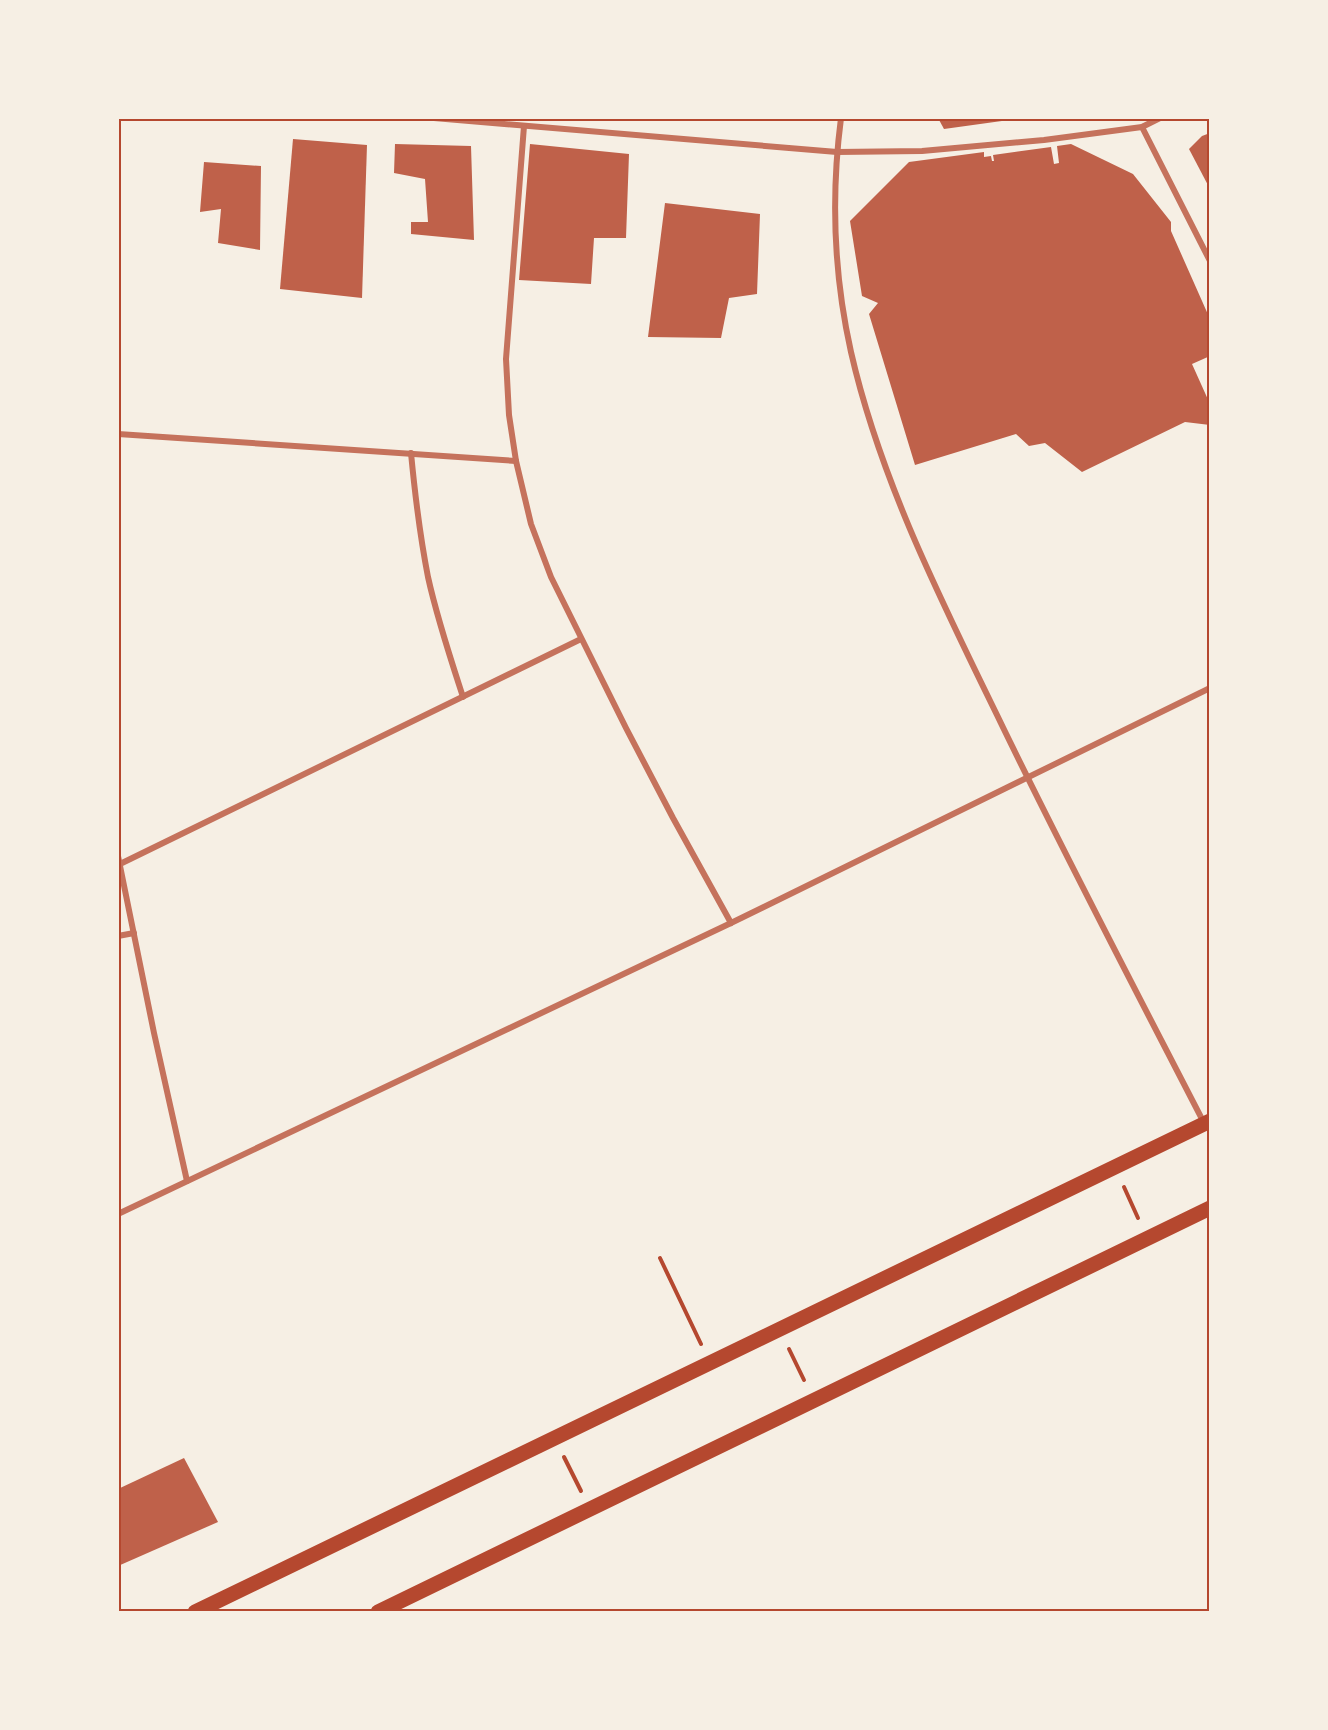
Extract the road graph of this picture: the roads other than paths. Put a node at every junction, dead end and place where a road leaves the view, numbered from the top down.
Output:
1 (434, 118) edge
2 (841, 118) edge
3 (1160, 118) edge
4 (524, 126) junction
5 (1142, 127) junction
6 (837, 152) junction
7 (1209, 261) edge
8 (118, 434) edge
9 (411, 453) junction
10 (516, 461) junction
11 (581, 639) junction
12 (1209, 688) edge
13 (463, 697) junction
14 (1027, 777) junction
15 (118, 856) edge
16 (120, 864) junction
17 (731, 923) junction
18 (134, 933) junction
19 (118, 936) edge
20 (1207, 1123) edge
21 (188, 1181) junction
22 (1209, 1208) edge
23 (118, 1214) edge
24 (195, 1611) edge
25 (378, 1611) edge

1 - 4 street
2 - 6 street
3 - 5 street
4 - 6 street
4 - 10 street
5 - 6 street
5 - 7 street
6 - 14 street
8 - 9 street
9 - 10 street
9 - 13 street
10 - 11 street
11 - 13 street
11 - 17 street
12 - 14 street
13 - 16 street
14 - 17 street
14 - 20 street
15 - 16 street
16 - 18 street
17 - 21 street
18 - 19 street
18 - 21 street
20 - 24 main road
21 - 23 street
22 - 25 main road

